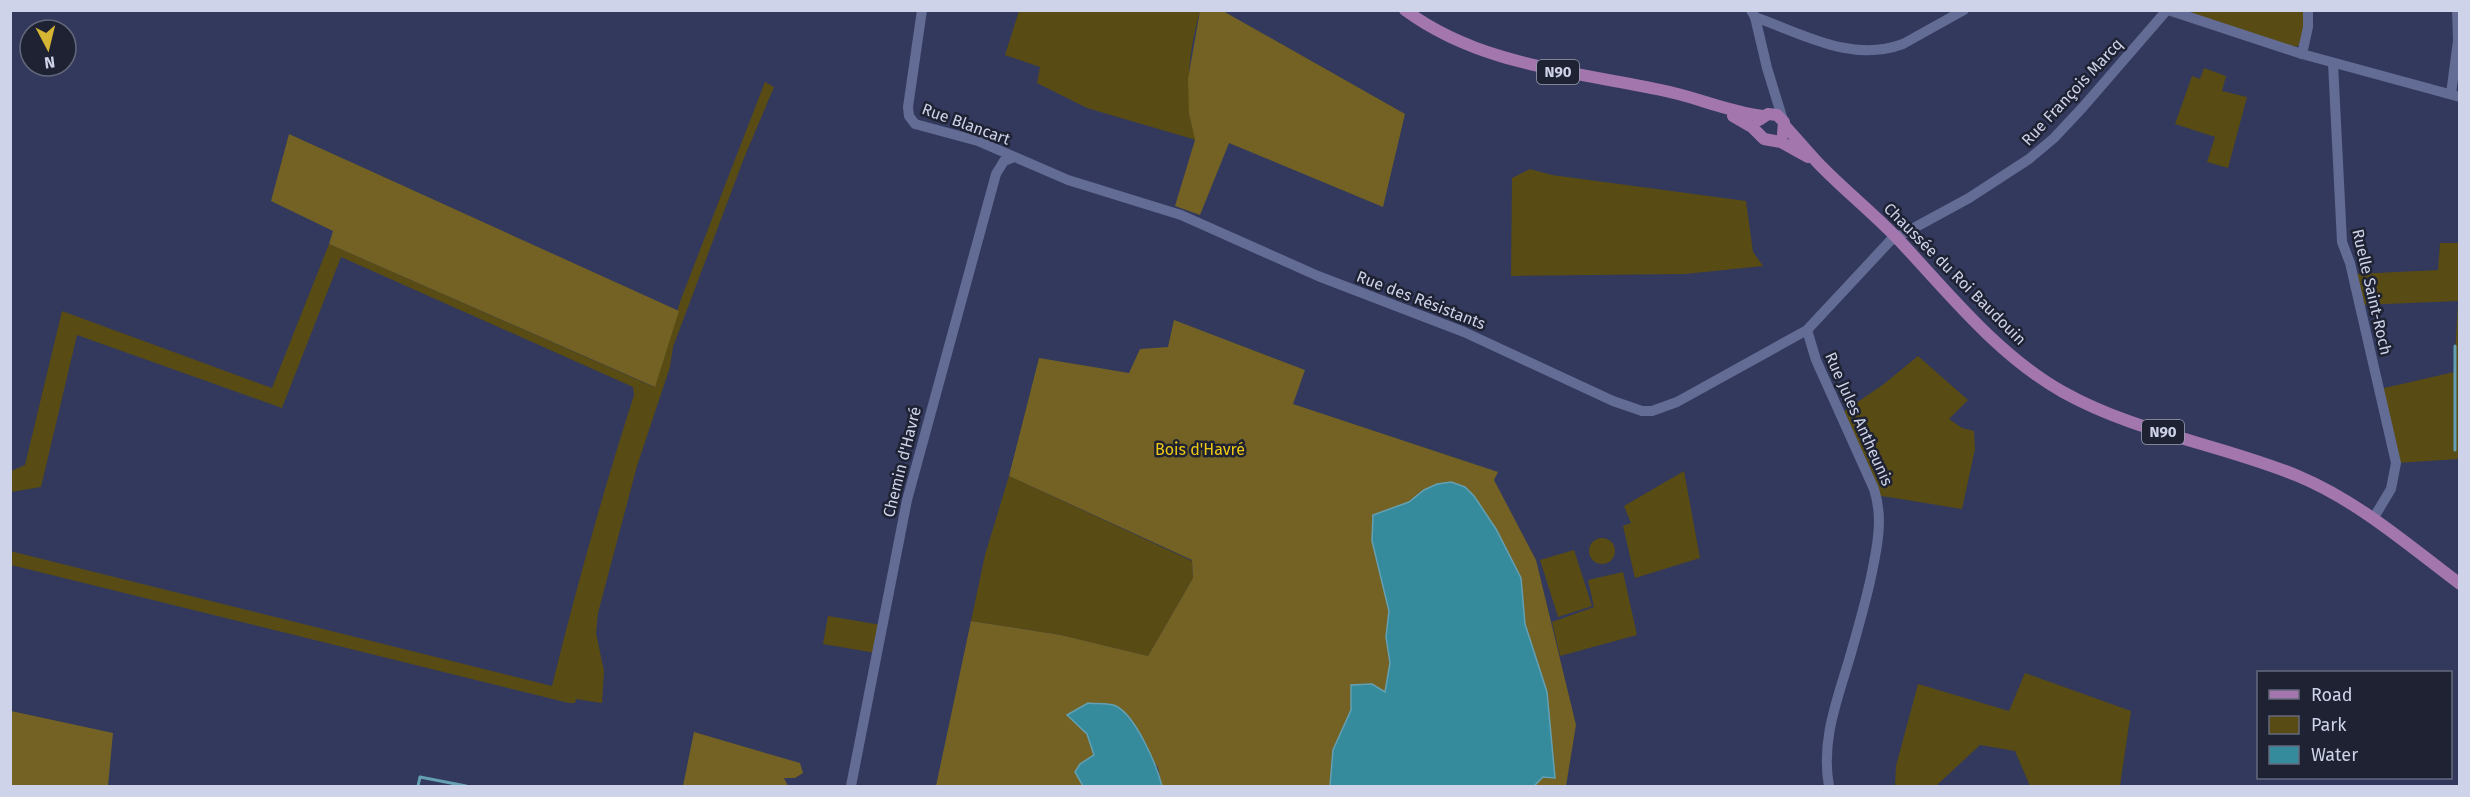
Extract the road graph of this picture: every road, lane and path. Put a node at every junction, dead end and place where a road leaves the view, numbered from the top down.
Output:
1 (922, 10) edge
2 (1405, 10) edge
3 (1964, 10) edge
4 (2167, 10) edge
5 (2457, 10) edge
6 (2309, 11) edge
7 (1755, 13) edge
8 (2302, 54) junction
9 (2332, 63) junction
10 (1774, 93) junction
11 (2455, 96) edge
12 (1719, 108) junction
13 (1764, 116) junction
14 (1784, 123) junction
15 (1760, 136) junction
16 (1774, 141) junction
17 (1014, 157) junction
18 (1819, 164) junction
19 (1896, 237) junction
20 (1807, 330) junction
21 (2373, 519) junction
22 (2460, 584) edge
23 (851, 786) edge
24 (1828, 786) edge

1 - 17 street, Rue Blancart
2 - 12 main road, N90
3 - 7 street
4 - 8 street
4 - 19 street, Rue François Marcq
5 - 11 street
6 - 8 street
7 - 10 street
8 - 9 street
9 - 11 street
9 - 21 street, Ruelle Saint-Roch
10 - 13 street
10 - 14 street
12 - 13 main road, N90
12 - 15 main road, N90
13 - 14 main road
13 - 15 main road
14 - 16 main road
14 - 18 main road, Chaussée du Roi Baudouin / N90
15 - 16 main road
16 - 18 main road, Chaussée du Roi Baudouin / N90
17 - 20 street, Rue des Résistants
17 - 23 street, Chemin d'Havré
18 - 19 main road, Chaussée du Roi Baudouin / N90
19 - 20 street
19 - 21 main road, Chaussée du Roi Baudouin / N90
20 - 24 street, Rue Jules Antheunis
21 - 22 main road, Chaussée du Roi Baudouin / N90

